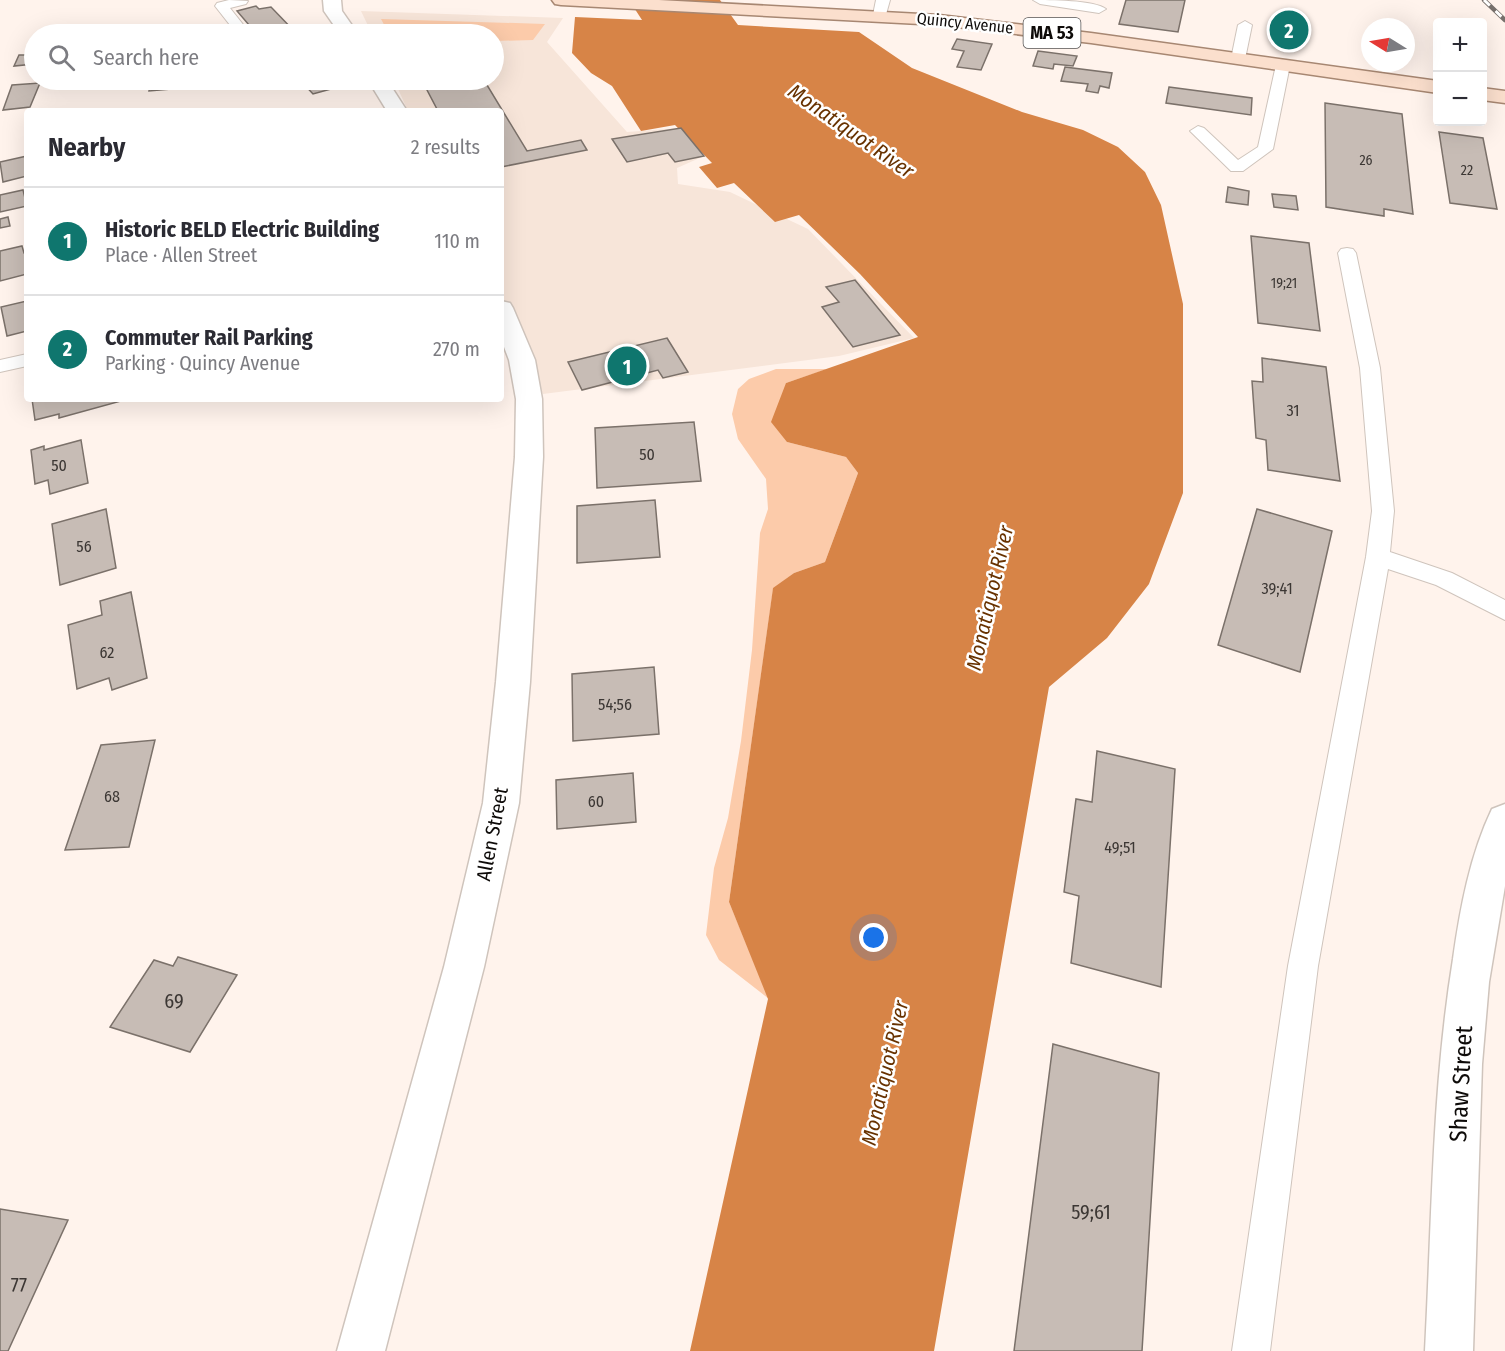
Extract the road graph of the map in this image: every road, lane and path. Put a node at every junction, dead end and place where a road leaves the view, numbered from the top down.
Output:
1 (332, 0) edge
2 (561, 0) edge
3 (1040, 0) edge
4 (241, 1) edge
5 (882, 8) edge
6 (1099, 9) dead end
7 (236, 24) edge
8 (342, 24) edge
9 (1245, 25) dead end
10 (1238, 59) junction
11 (1283, 65) junction
12 (1433, 86) edge
13 (384, 90) edge
14 (1487, 95) edge
15 (1505, 97) edge
16 (395, 108) edge
17 (1198, 131) dead end
18 (1347, 253) dead end
19 (504, 315) edge
20 (24, 361) edge
21 (0, 366) edge
22 (1378, 557) junction
23 (1505, 611) edge
24 (1505, 820) edge
25 (361, 1351) edge
26 (1251, 1351) edge
27 (1449, 1351) edge

1 - 8 street
2 - 5 main road, Quincy Avenue / MA 53
3 - 6 lane
4 - 7 lane
5 - 10 main road, Quincy Avenue / MA 53
9 - 10 lane
10 - 11 main road, Quincy Avenue / MA 53
11 - 12 main road, Quincy Avenue / MA 53
11 - 17 lane
13 - 16 street
14 - 15 main road
18 - 22 lane
19 - 25 street, Allen Street
20 - 21 lane
22 - 23 lane
22 - 26 lane
24 - 27 street, Shaw Street

